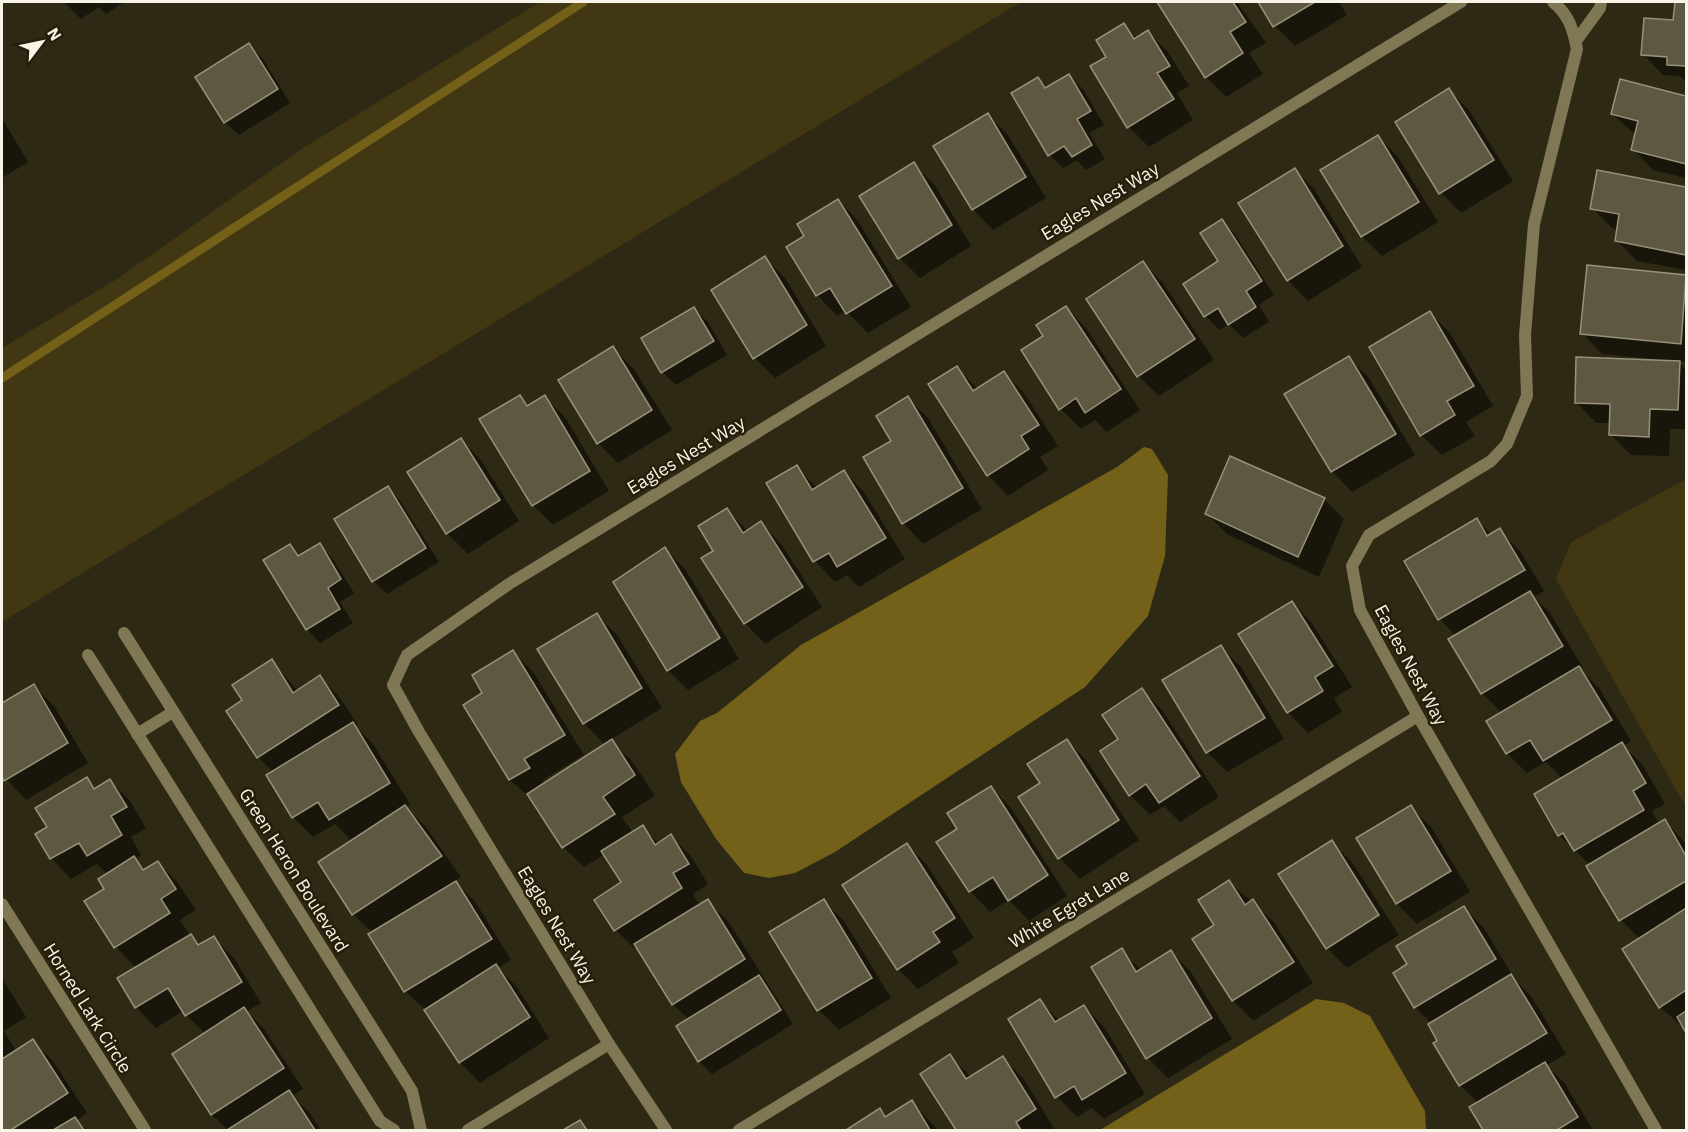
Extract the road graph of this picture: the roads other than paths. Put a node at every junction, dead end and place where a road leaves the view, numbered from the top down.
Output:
1 (1461, 2) edge
2 (1553, 2) edge
3 (1601, 2) edge
4 (1576, 41) junction
5 (124, 633) dead end
6 (88, 655) dead end
7 (173, 712) junction
8 (1418, 716) junction
9 (137, 734) junction
10 (2, 904) edge
11 (609, 1044) junction
12 (144, 1131) edge
13 (394, 1131) edge
14 (421, 1131) edge
15 (468, 1131) edge
16 (666, 1131) edge
17 (739, 1131) edge
18 (1656, 1131) edge

1 - 11 street, Eagles Nest Way
2 - 4 street, Eagles Nest Way
3 - 4 street
4 - 8 street, Eagles Nest Way
5 - 7 street, Green Heron Boulevard
6 - 9 street
7 - 9 street
7 - 14 street, Green Heron Boulevard
8 - 17 street, White Egret Lane
8 - 18 street, Eagles Nest Way
9 - 13 street
10 - 12 street, Horned Lark Circle
11 - 15 street
11 - 16 street, Eagles Nest Way

